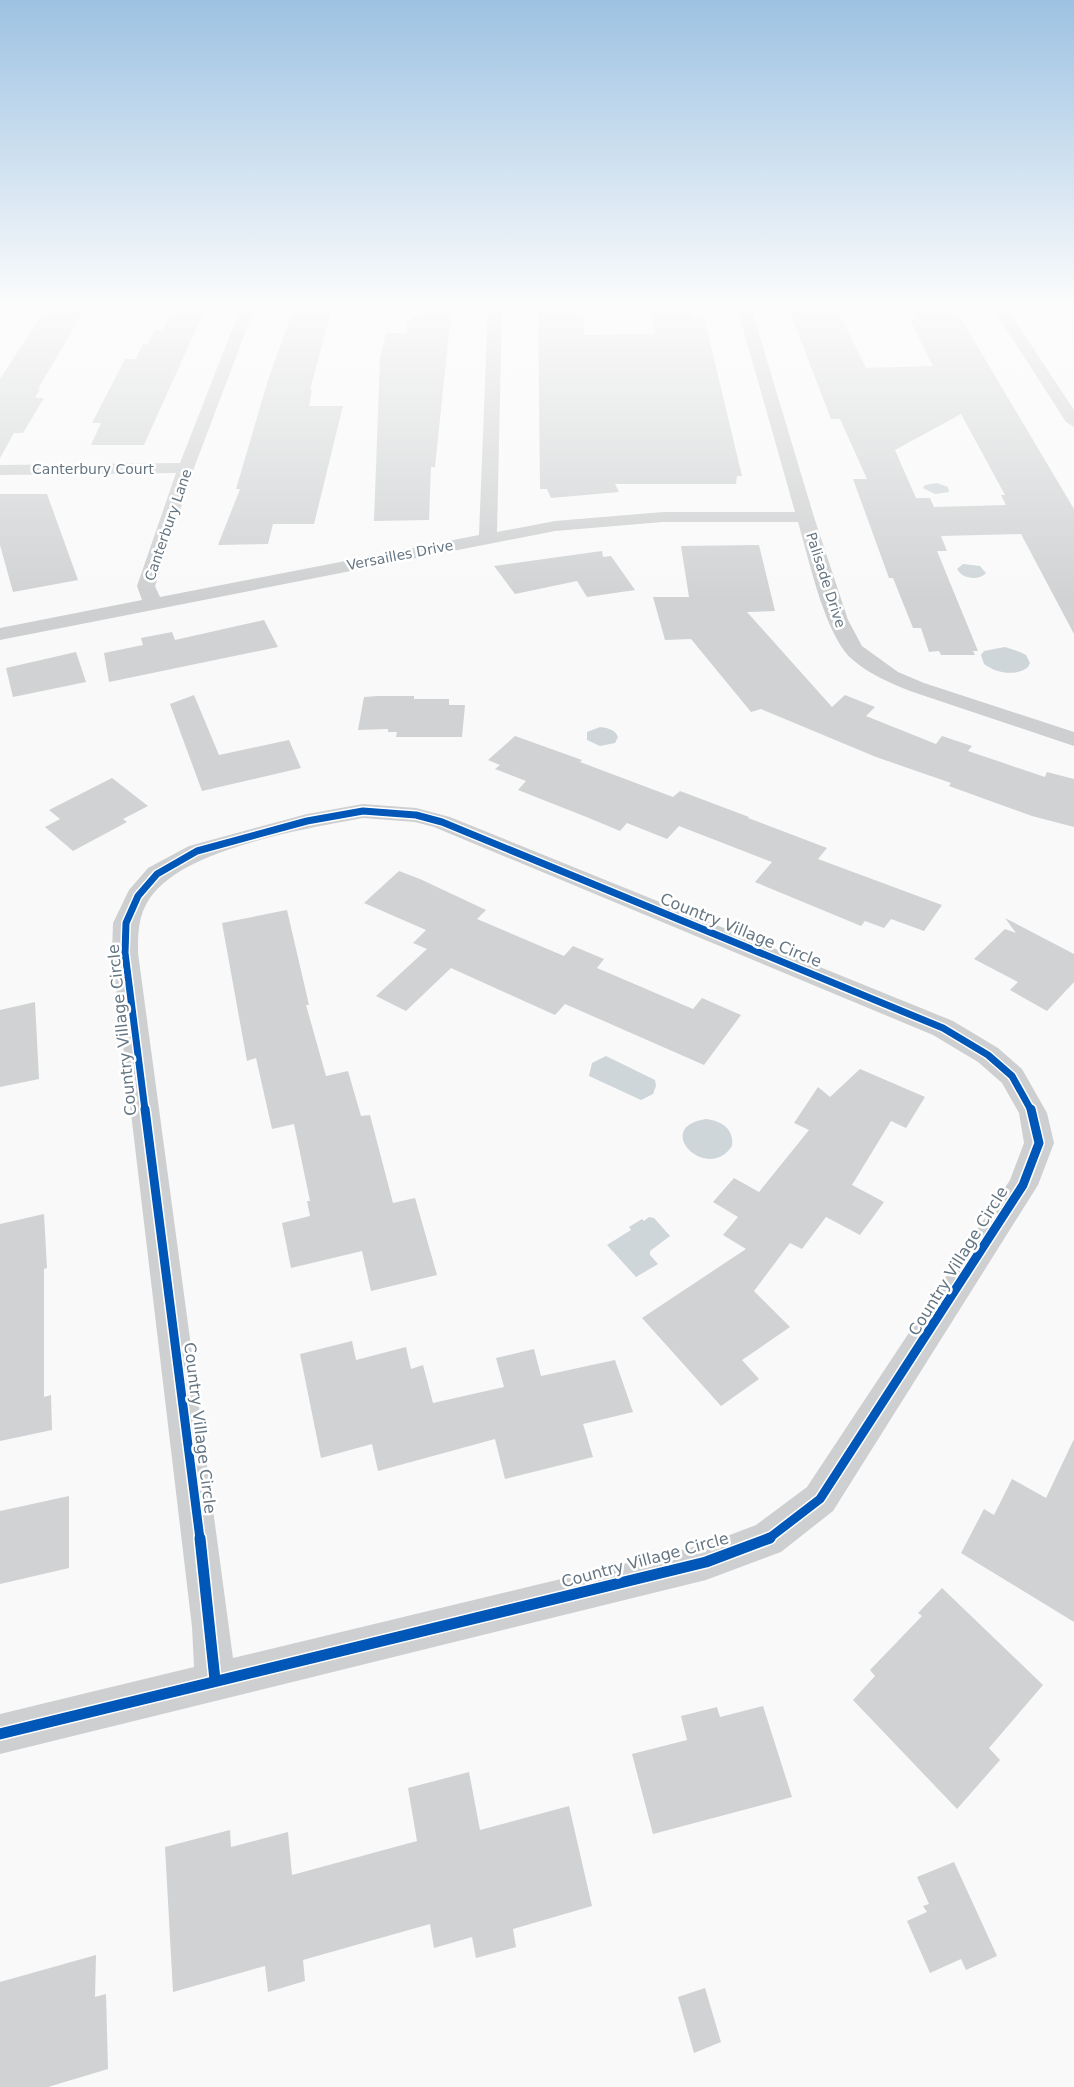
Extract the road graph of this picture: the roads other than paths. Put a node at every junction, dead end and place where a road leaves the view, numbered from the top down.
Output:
1 (210, 404) edge
2 (493, 404) edge
3 (772, 404) edge
4 (1063, 404) edge
5 (1074, 422) edge
6 (186, 468) junction
7 (0, 470) edge
8 (805, 517) junction
9 (488, 538) junction
10 (153, 603) junction
11 (0, 634) edge
12 (1074, 739) edge
13 (215, 1680) junction
14 (0, 1734) edge

1 - 6 street, Canterbury Lane
2 - 9 street
3 - 8 street, Palisade Drive
4 - 5 street
6 - 7 street, Canterbury Court
6 - 10 street, Canterbury Lane
8 - 9 street, Versailles Drive
8 - 12 street, Palisade Drive
9 - 10 street, Versailles Drive
10 - 11 street, Versailles Drive
13 - 13 street, Country Village Circle
13 - 14 street, Country Village Circle

